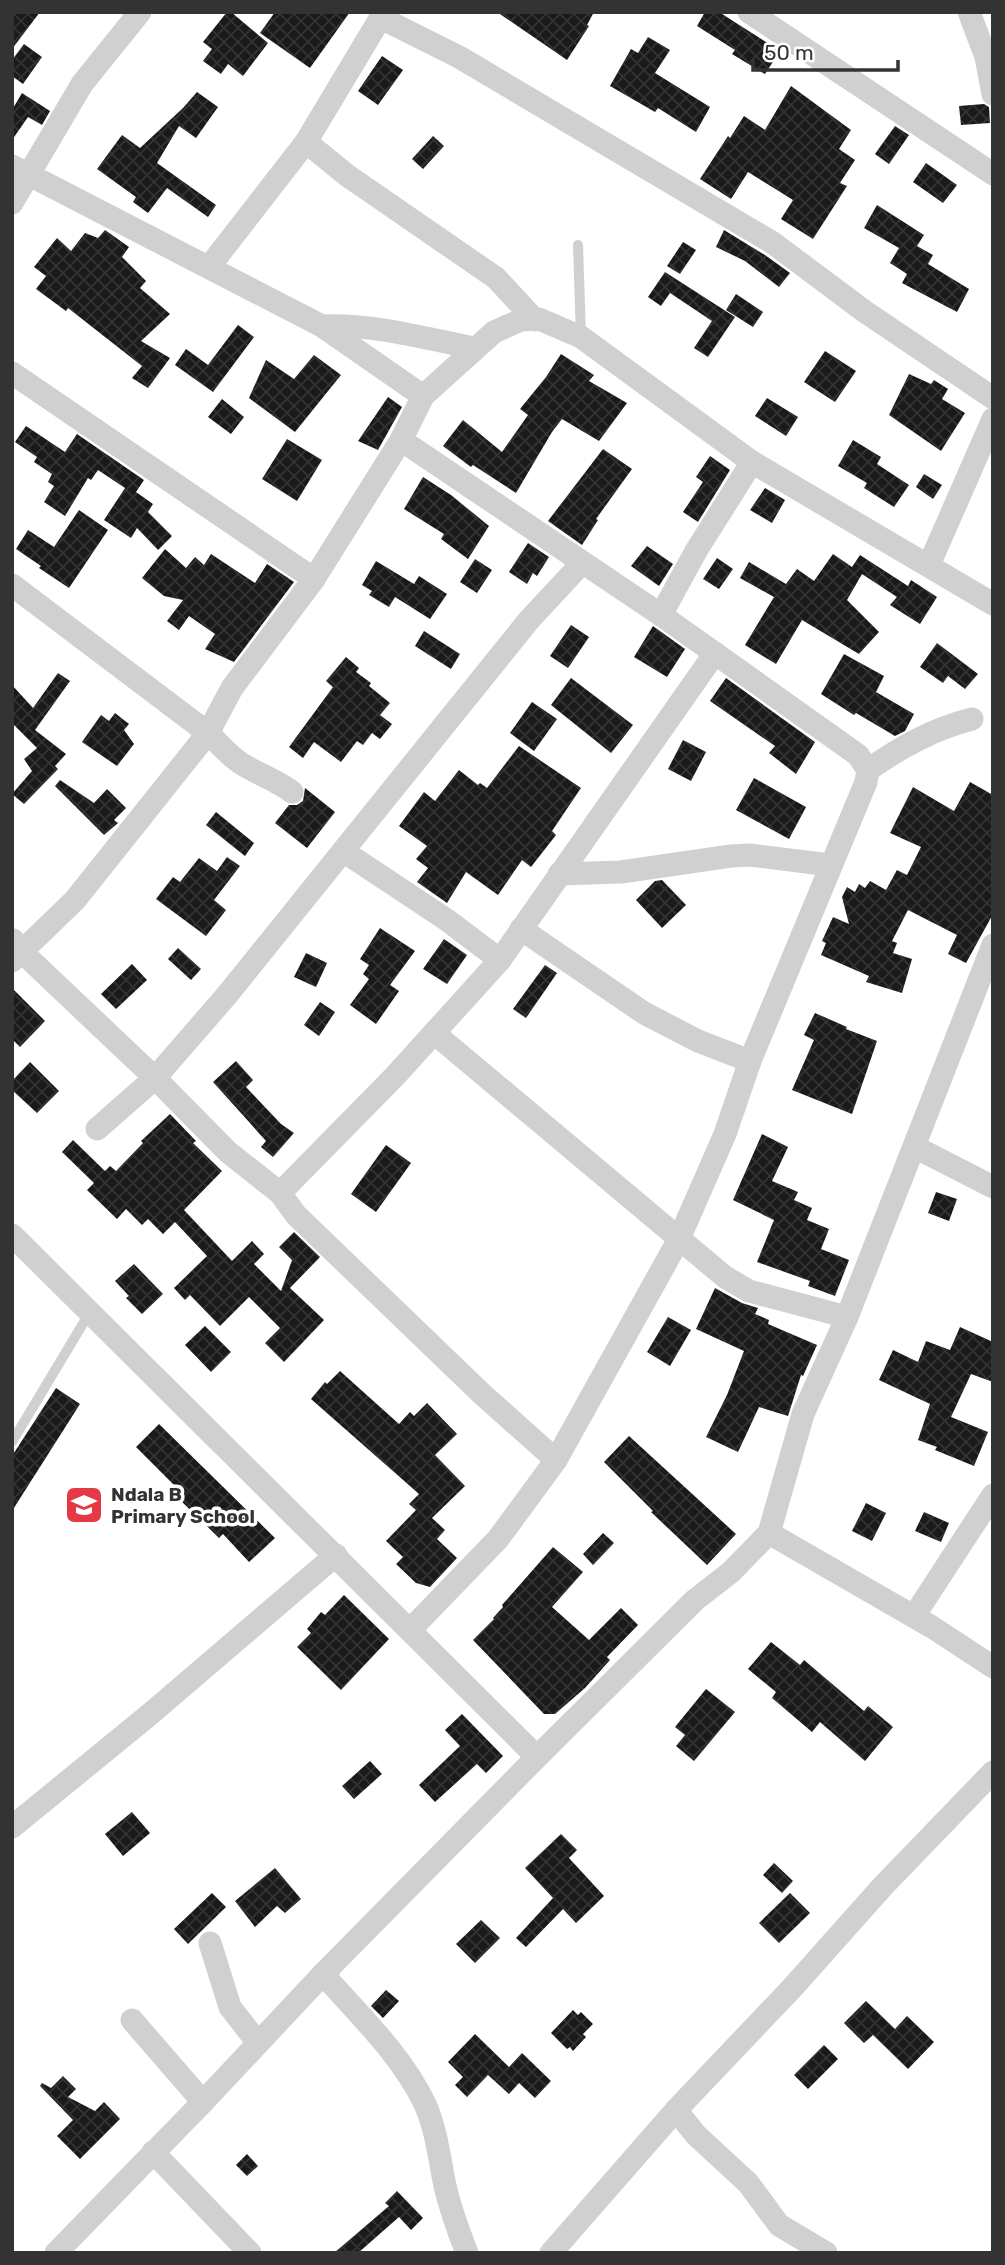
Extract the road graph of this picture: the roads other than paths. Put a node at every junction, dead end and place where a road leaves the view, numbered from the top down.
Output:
1 (141, 12) edge
2 (749, 12) edge
3 (969, 12) edge
4 (382, 15) edge
5 (993, 94) edge
6 (306, 142) junction
7 (20, 170) edge
8 (993, 174) edge
9 (12, 203) edge
10 (578, 245) dead end
11 (209, 267) junction
12 (535, 320) junction
13 (322, 326) junction
14 (581, 337) junction
15 (474, 348) junction
16 (12, 373) edge
17 (423, 396) junction
18 (993, 398) edge
19 (993, 419) edge
20 (401, 440) junction
21 (752, 462) junction
22 (582, 563) junction
23 (929, 565) junction
24 (314, 579) junction
25 (12, 585) edge
26 (993, 604) edge
27 (661, 615) junction
28 (715, 653) junction
29 (972, 719) dead end
30 (208, 733) junction
31 (868, 771) junction
32 (292, 792) dead end
33 (343, 851) junction
34 (830, 865) junction
35 (559, 874) junction
36 (521, 929) junction
37 (993, 945) edge
38 (15, 951) edge
39 (500, 960) junction
40 (433, 1032) junction
41 (750, 1061) junction
42 (155, 1077) junction
43 (97, 1129) dead end
44 (915, 1147) junction
45 (993, 1187) edge
46 (280, 1193) junction
47 (12, 1235) edge
48 (679, 1239) junction
49 (90, 1312) junction
50 (847, 1317) junction
51 (12, 1442) edge
52 (556, 1460) junction
53 (993, 1495) edge
54 (986, 1520) edge
55 (769, 1533) junction
56 (335, 1555) junction
57 (914, 1616) junction
58 (410, 1630) junction
59 (993, 1667) edge
60 (537, 1757) junction
61 (993, 1772) edge
62 (12, 1827) edge
63 (210, 1944) dead end
64 (323, 1974) junction
65 (132, 2020) dead end
66 (258, 2043) junction
67 (203, 2102) junction
68 (676, 2110) junction
69 (153, 2152) junction
70 (56, 2253) edge
71 (250, 2253) edge
72 (467, 2253) edge
73 (551, 2253) edge
74 (826, 2253) edge

1 - 7 street
2 - 8 street
3 - 5 street
4 - 6 street
4 - 18 street
6 - 11 street
6 - 12 street
7 - 9 street
7 - 11 street
10 - 14 lane
11 - 13 street
12 - 14 street
12 - 15 street
13 - 15 street
13 - 17 street
14 - 21 street
15 - 17 street
16 - 24 street
17 - 20 street
19 - 23 street
20 - 22 street
20 - 24 street
21 - 23 street
21 - 27 street
22 - 27 street
22 - 33 street
23 - 26 street
24 - 30 street
25 - 30 street
27 - 28 street
28 - 31 street
28 - 35 street
29 - 31 street
30 - 32 street
30 - 38 street
31 - 34 street
33 - 39 street
33 - 42 street
34 - 35 street
34 - 41 street
35 - 36 street
36 - 39 street
36 - 41 street
37 - 44 street
38 - 42 street
39 - 40 street
40 - 46 street
40 - 48 street
41 - 48 street
42 - 43 street
42 - 46 street
44 - 45 street
44 - 50 street
46 - 52 street
47 - 49 street
48 - 50 street
48 - 52 street
49 - 51 lane
49 - 56 street
50 - 55 street
52 - 58 street
53 - 54 street
54 - 57 street
55 - 57 street
55 - 60 street
56 - 58 street
56 - 62 street
57 - 59 street
58 - 60 street
60 - 64 street
61 - 68 street
63 - 66 street
64 - 66 street
64 - 72 street
65 - 67 street
66 - 67 street
67 - 69 street
68 - 73 street
68 - 74 street
69 - 70 street
69 - 71 street

